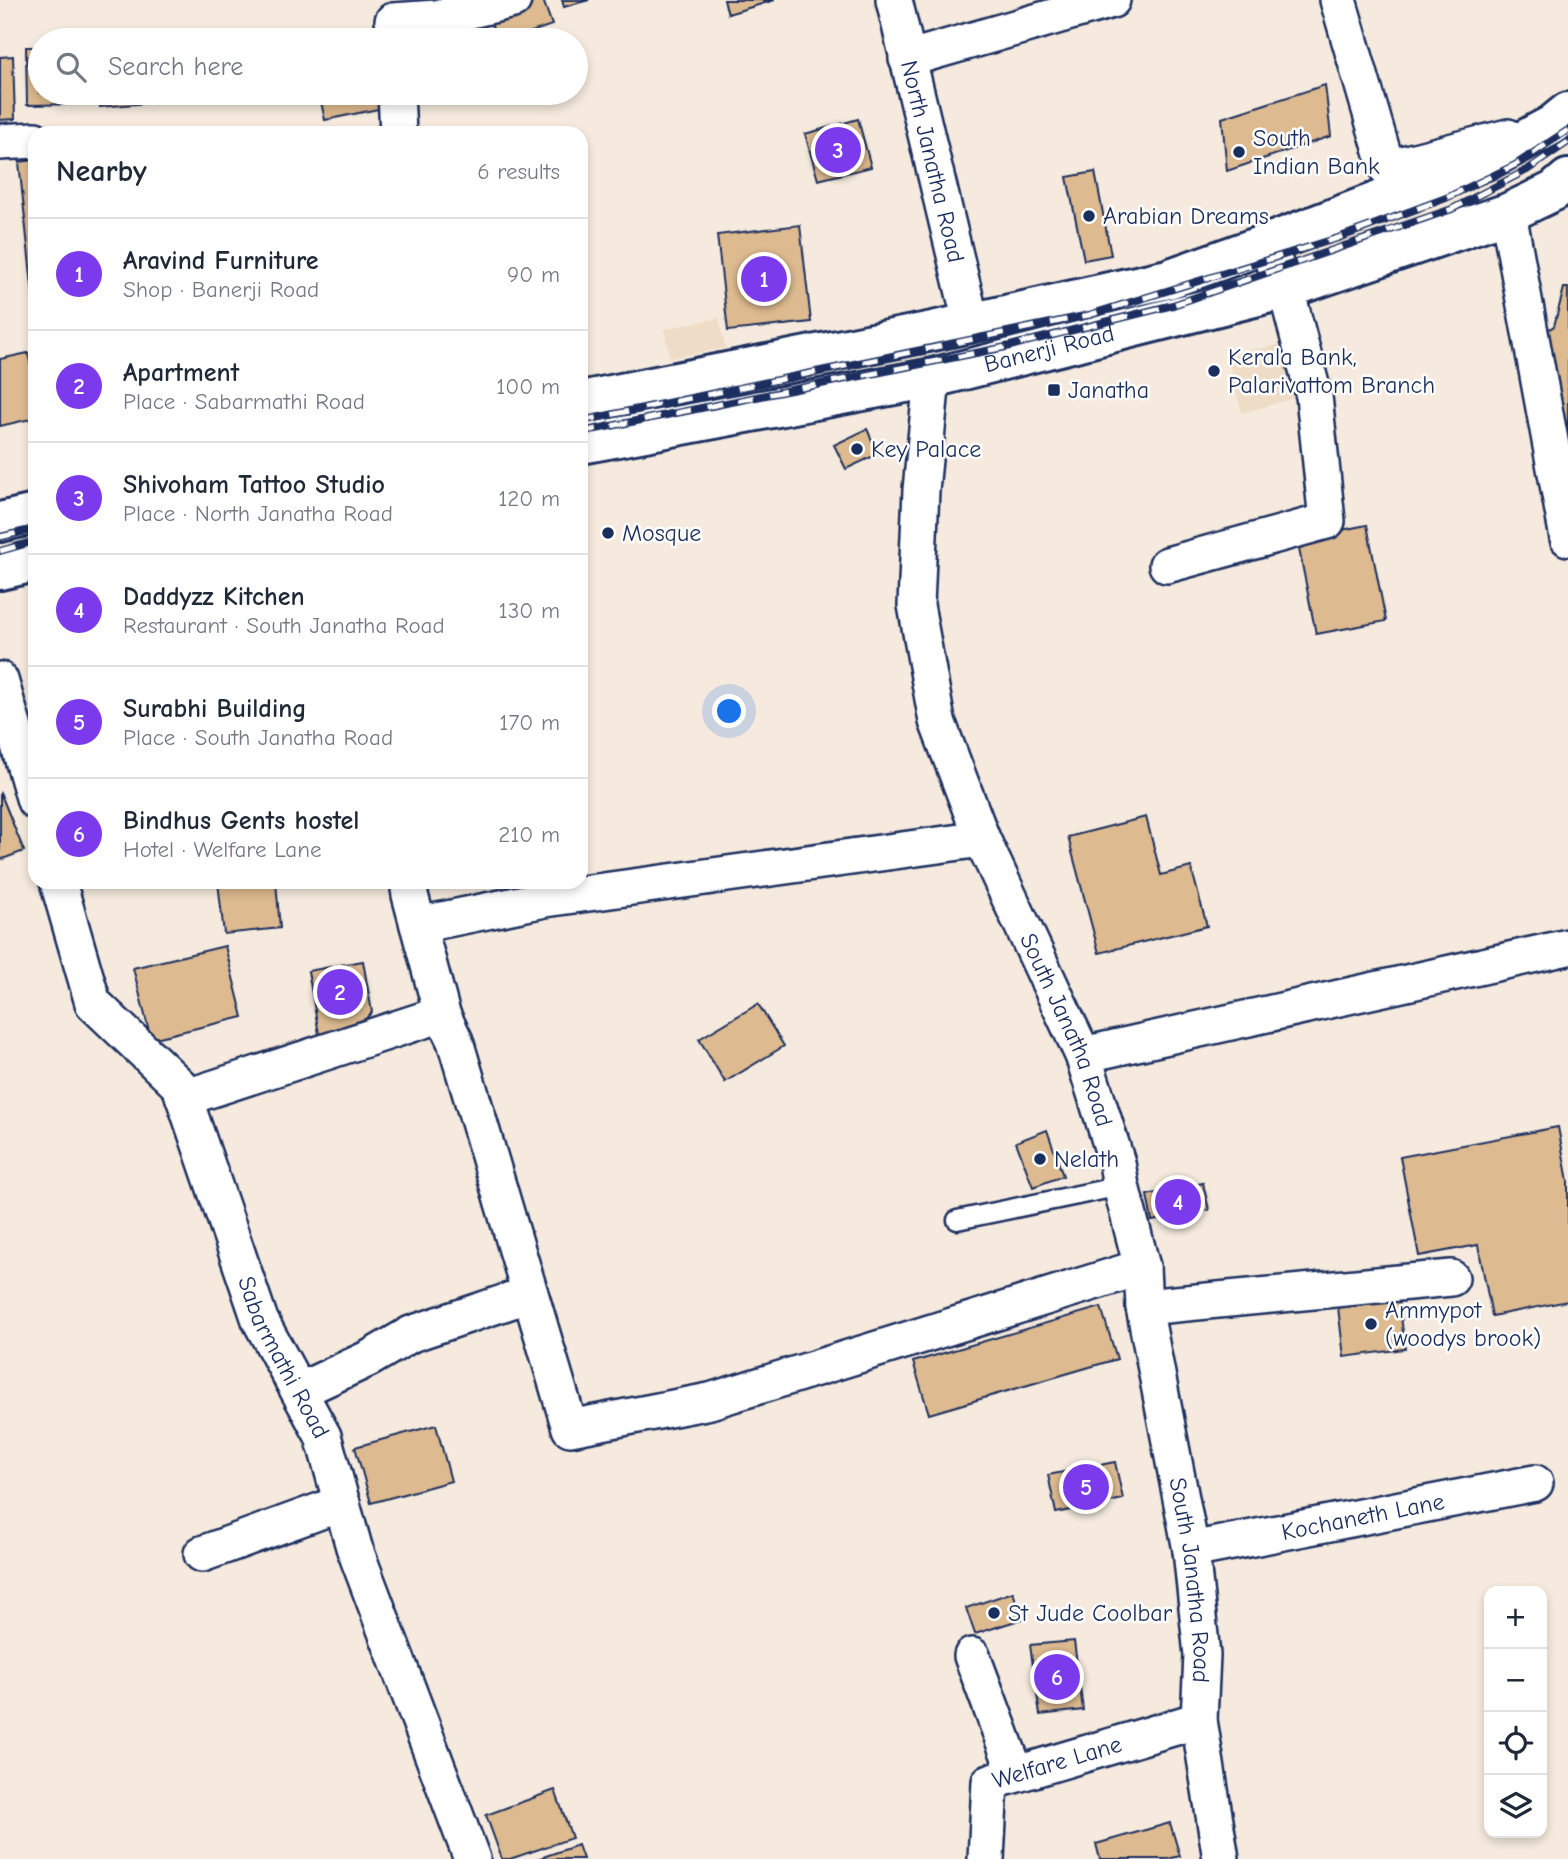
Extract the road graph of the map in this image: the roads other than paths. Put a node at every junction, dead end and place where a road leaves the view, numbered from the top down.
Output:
1 (513, 0) edge
2 (894, 0) edge
3 (1112, 0) edge
4 (1338, 0) edge
5 (392, 20) edge
6 (907, 59) junction
7 (397, 105) edge
8 (1560, 119) edge
9 (398, 126) edge
10 (28, 140) edge
11 (0, 142) edge
12 (1563, 186) edge
13 (1508, 213) junction
14 (1266, 244) junction
15 (1286, 289) junction
16 (971, 322) junction
17 (932, 378) junction
18 (588, 400) edge
19 (588, 443) edge
20 (28, 516) edge
21 (0, 522) edge
22 (1568, 538) edge
23 (28, 564) edge
24 (1167, 565) dead end
25 (0, 570) edge
26 (0, 680) edge
27 (28, 777) edge
28 (982, 839) junction
29 (60, 889) edge
30 (410, 889) edge
31 (418, 925) junction
32 (1568, 947) edge
33 (442, 1014) junction
34 (1083, 1055) junction
35 (184, 1098) junction
36 (1121, 1186) junction
37 (957, 1220) dead end
38 (1142, 1267) junction
39 (1451, 1278) dead end
40 (530, 1294) junction
41 (1144, 1307) junction
42 (299, 1391) junction
43 (1535, 1483) dead end
44 (342, 1503) junction
45 (1191, 1550) junction
46 (202, 1554) dead end
47 (972, 1656) dead end
48 (1199, 1720) junction
49 (1016, 1774) junction
50 (472, 1859) edge
51 (986, 1859) edge
52 (1221, 1859) edge

1 - 5 street
2 - 6 street, North Janatha Road
3 - 6 street
4 - 8 street
6 - 16 street, North Janatha Road
7 - 9 street
8 - 14 main road, Banerji Road
10 - 11 street
12 - 13 main road, Banerji Road
13 - 15 main road, Banerji Road
13 - 22 street
14 - 15 street
14 - 16 main road, Banerji Road
15 - 17 main road, Banerji Road
15 - 24 street
16 - 18 main road, Banerji Road
17 - 19 main road, Banerji Road
17 - 28 street, South Janatha Road
20 - 21 main road
23 - 25 main road
26 - 27 street
28 - 31 street
28 - 34 street, South Janatha Road
29 - 35 street, Sabarmathi Road
30 - 31 street
31 - 33 street
32 - 34 street
33 - 35 street
33 - 40 street
34 - 36 street, South Janatha Road
35 - 42 street, Sabarmathi Road
36 - 37 lane
36 - 38 street, South Janatha Road
38 - 40 street
38 - 41 street, South Janatha Road
39 - 41 street
40 - 42 street
41 - 45 street, South Janatha Road
42 - 44 street, Sabarmathi Road
43 - 45 street, Kochaneth Lane
44 - 46 street
44 - 50 street, Sabarmathi Road
45 - 48 street, South Janatha Road
47 - 49 street
48 - 49 street, Welfare Lane
48 - 52 street, South Janatha Road
49 - 51 street, Welfare Lane

